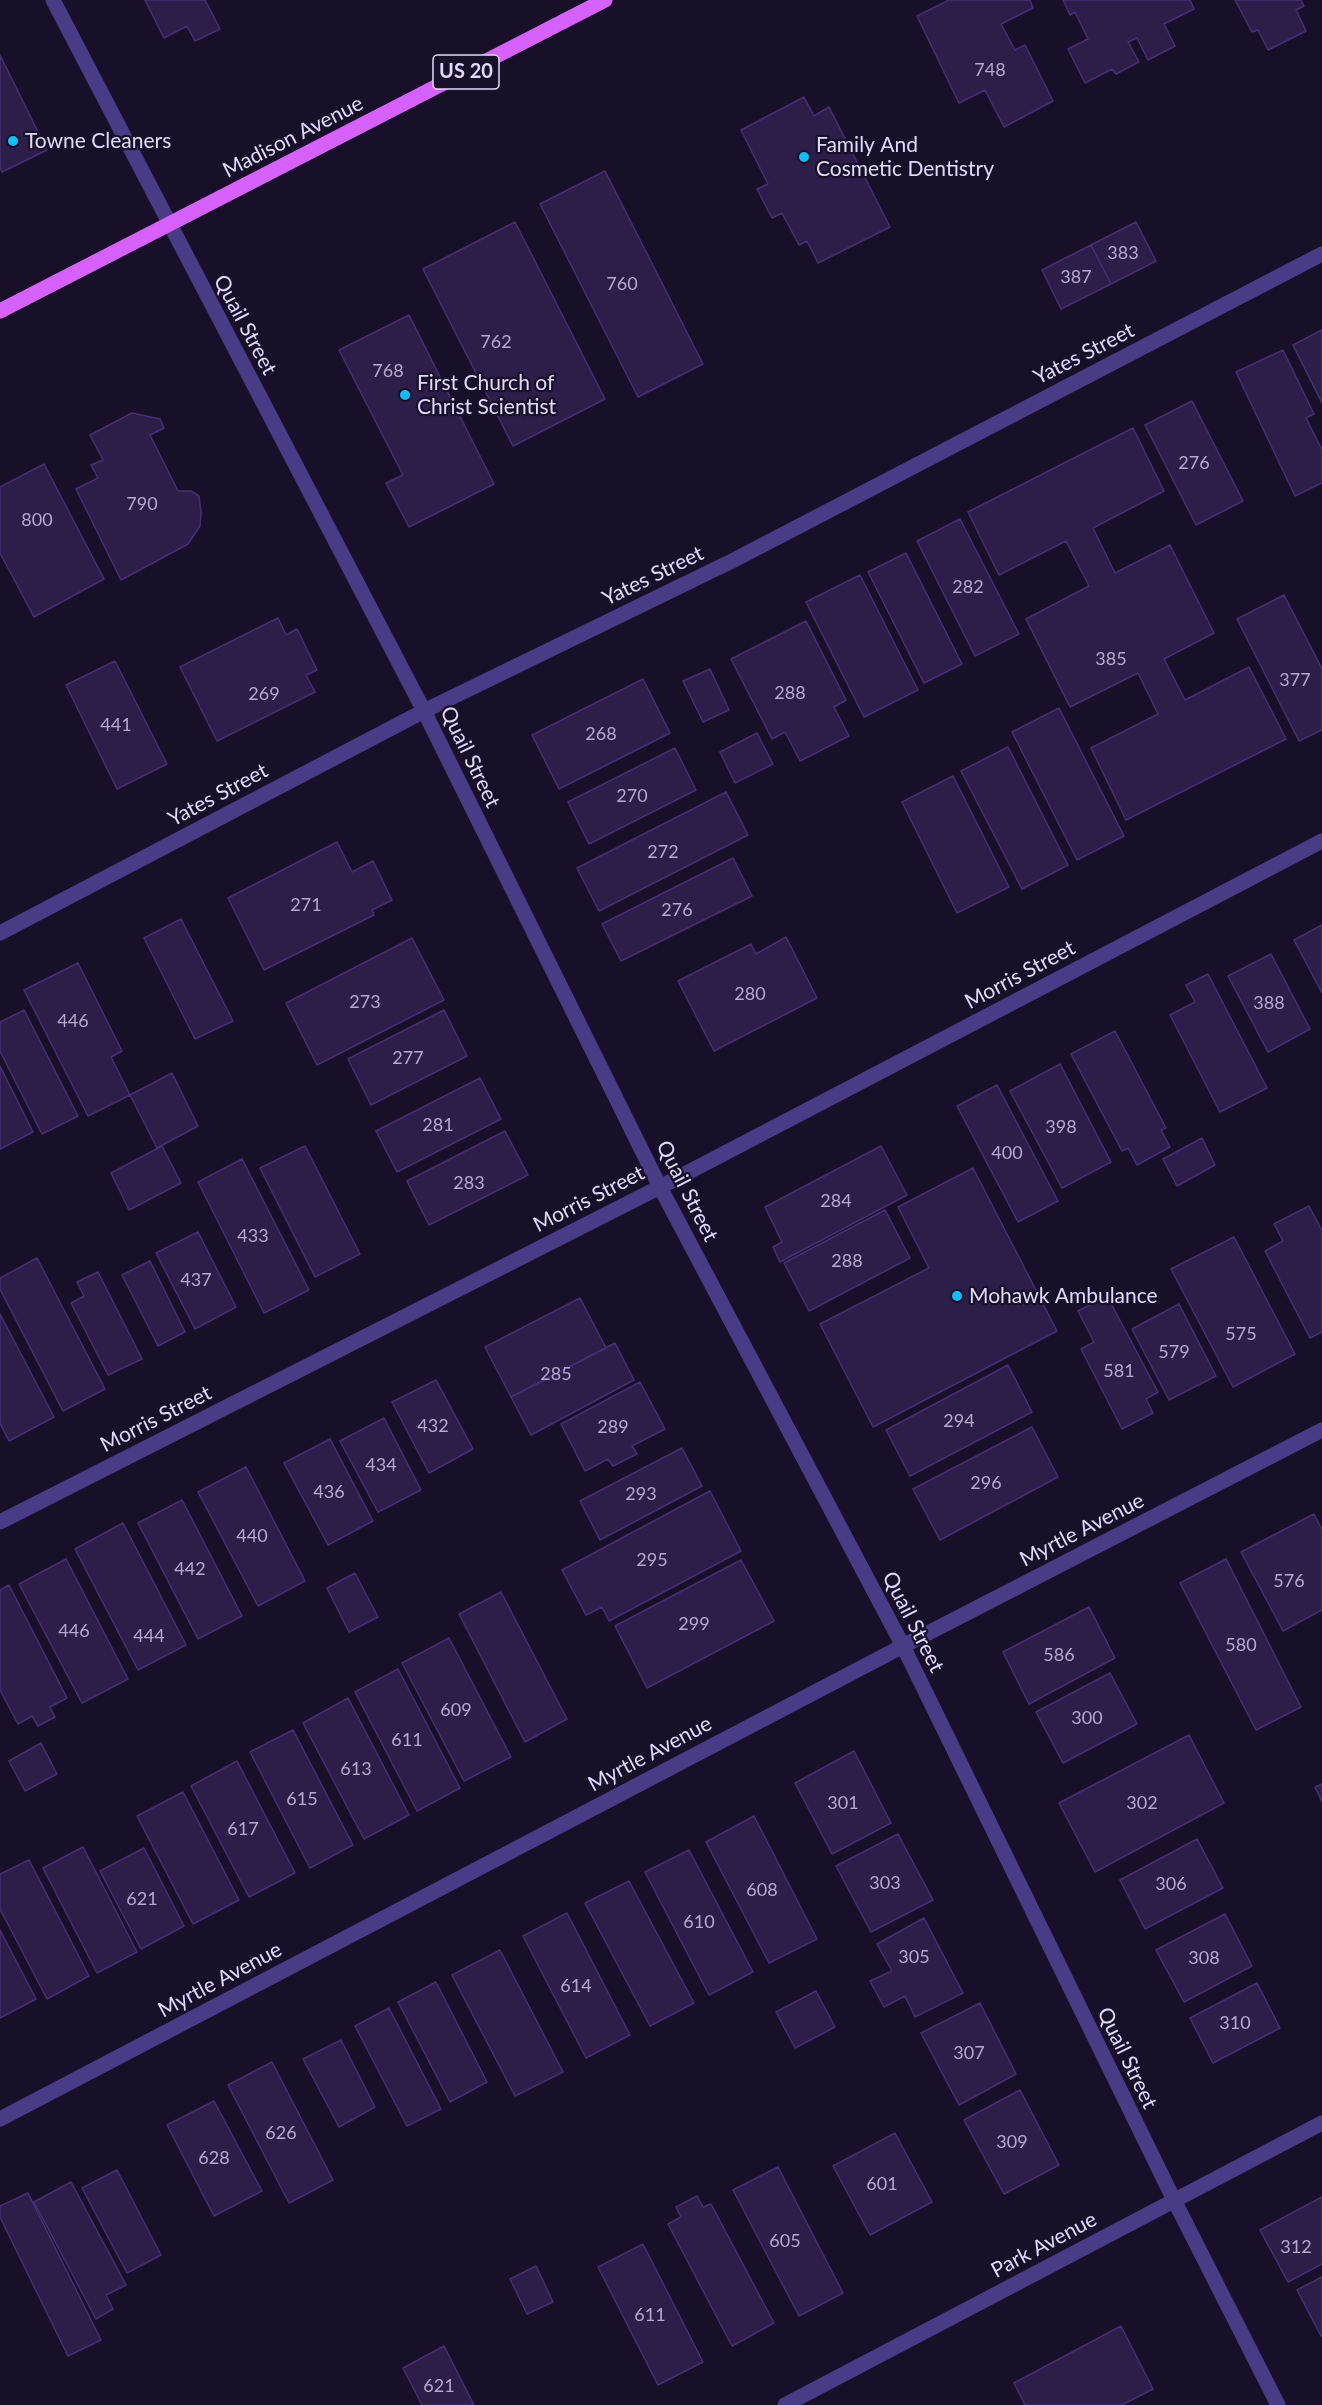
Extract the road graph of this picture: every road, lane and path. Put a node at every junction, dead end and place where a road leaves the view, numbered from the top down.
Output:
1 (53, 0) edge
2 (605, 0) edge
3 (168, 224) junction
4 (1322, 254) edge
5 (0, 311) edge
6 (424, 711) junction
7 (1322, 841) edge
8 (0, 933) edge
9 (660, 1187) junction
10 (1322, 1430) edge
11 (0, 1522) edge
12 (903, 1646) junction
13 (0, 2119) edge
14 (1322, 2123) edge
15 (1174, 2200) junction
16 (785, 2405) edge
17 (1278, 2405) edge

1 - 3 street, Quail Street
2 - 3 main road, Madison Avenue / US 20
3 - 5 main road, Madison Avenue / US 20
3 - 6 street, Quail Street
4 - 6 street, Yates Street
6 - 8 street, Yates Street
6 - 9 street, Quail Street
7 - 9 street, Morris Street
9 - 11 street, Morris Street
9 - 12 street, Quail Street
10 - 12 street, Myrtle Avenue
12 - 13 street, Myrtle Avenue
12 - 15 street, Quail Street
14 - 15 street, Park Avenue
15 - 16 street, Park Avenue
15 - 17 street, Quail Street

